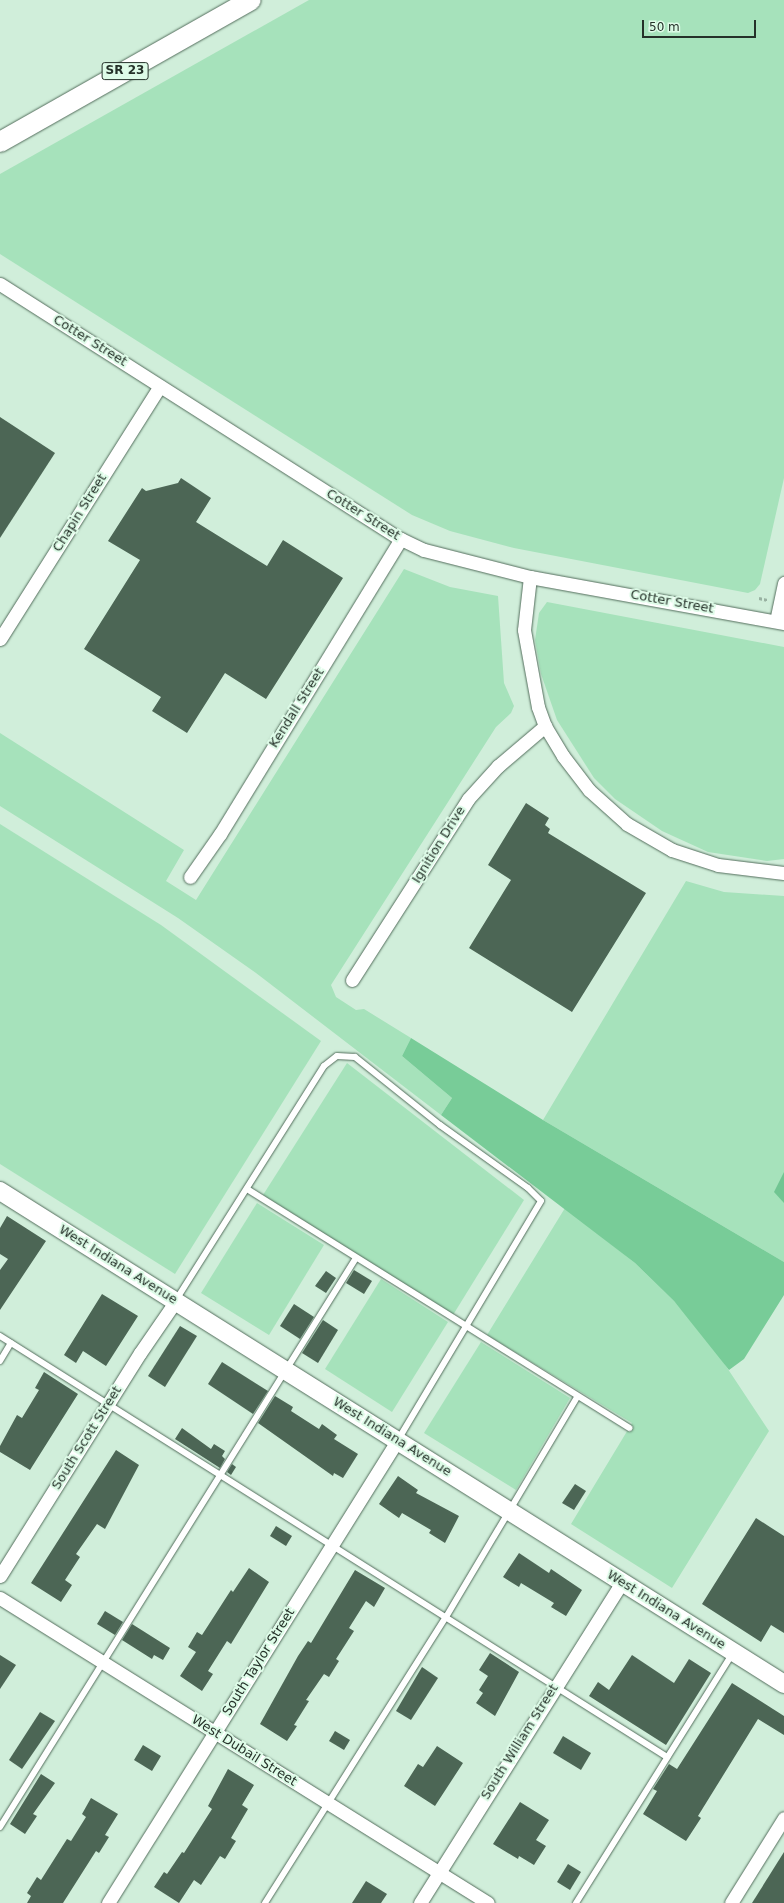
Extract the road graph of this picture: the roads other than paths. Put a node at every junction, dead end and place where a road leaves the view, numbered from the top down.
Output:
1 (251, 0) edge
2 (0, 142) edge
3 (0, 284) edge
4 (160, 386) junction
5 (401, 539) junction
6 (530, 577) junction
7 (784, 583) edge
8 (780, 622) edge
9 (0, 639) edge
10 (545, 726) junction
11 (784, 873) edge
12 (190, 877) dead end
13 (352, 980) dead end
14 (247, 1189) junction
15 (0, 1191) edge
16 (356, 1258) junction
17 (176, 1302) junction
18 (466, 1328) junction
19 (0, 1336) edge
20 (11, 1343) junction
21 (0, 1361) edge
22 (286, 1370) junction
23 (578, 1396) junction
24 (108, 1404) junction
25 (629, 1428) dead end
26 (397, 1441) junction
27 (220, 1476) junction
28 (509, 1512) junction
29 (333, 1544) junction
30 (0, 1576) edge
31 (622, 1582) junction
32 (0, 1598) edge
33 (446, 1617) junction
34 (733, 1651) junction
35 (103, 1662) junction
36 (784, 1684) edge
37 (555, 1686) junction
38 (215, 1732) junction
39 (667, 1757) junction
40 (328, 1803) junction
41 (784, 1818) edge
42 (0, 1827) edge
43 (440, 1871) junction
44 (108, 1903) edge
45 (265, 1903) edge
46 (420, 1903) edge
47 (488, 1903) edge
48 (576, 1903) edge
49 (731, 1903) edge

1 - 2 main road, SR 23
3 - 4 street, Cotter Street
4 - 5 street, Cotter Street
4 - 9 street, Chapin Street
5 - 6 street, Cotter Street
5 - 12 street, Kendall Street
6 - 8 street, Cotter Street
6 - 10 street
7 - 8 street
10 - 11 street
10 - 13 street, Ignition Drive
14 - 16 lane
14 - 17 lane
14 - 18 lane
15 - 17 street, West Indiana Avenue
16 - 18 lane
16 - 22 lane
17 - 22 street, West Indiana Avenue
17 - 24 street, South Scott Street
18 - 23 lane
18 - 26 lane
19 - 20 lane
20 - 21 lane
20 - 24 lane
22 - 26 street, West Indiana Avenue
22 - 27 lane
23 - 25 lane
23 - 28 lane
24 - 27 lane
24 - 30 street, South Scott Street
26 - 28 street, West Indiana Avenue
26 - 29 street, South Taylor Street
27 - 29 lane
27 - 35 lane
28 - 31 street, West Indiana Avenue
28 - 33 lane
29 - 33 lane
29 - 38 street, South Taylor Street
31 - 34 street, West Indiana Avenue
31 - 37 street, South William Street
32 - 35 street, West Dubail Street
33 - 37 lane
33 - 40 lane
34 - 36 street, West Indiana Avenue
34 - 39 lane
35 - 38 street, West Dubail Street
35 - 42 lane
37 - 39 lane
37 - 43 street, South William Street
38 - 40 street, West Dubail Street
38 - 44 street, South Taylor Street
39 - 48 lane
40 - 43 street, West Dubail Street
40 - 45 lane
41 - 49 street
43 - 46 street, South William Street
43 - 47 street, West Dubail Street

